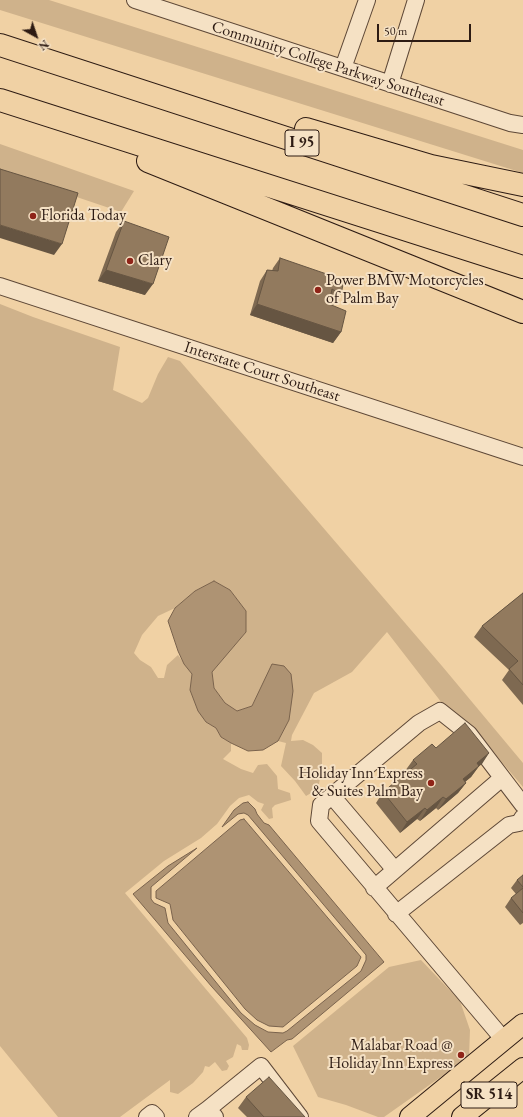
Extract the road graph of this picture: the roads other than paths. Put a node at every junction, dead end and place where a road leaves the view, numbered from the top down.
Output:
1 (134, 0) edge
2 (367, 0) edge
3 (416, 0) edge
4 (0, 45) edge
5 (343, 68) junction
6 (80, 70) junction
7 (390, 84) junction
8 (0, 100) edge
9 (523, 125) edge
10 (81, 126) junction
11 (523, 185) edge
12 (523, 215) edge
13 (523, 267) edge
14 (0, 286) edge
15 (523, 312) edge
16 (523, 457) edge
17 (502, 778) junction
18 (332, 796) junction
19 (523, 804) edge
20 (523, 817) edge
21 (395, 870) junction
22 (374, 888) junction
23 (396, 914) junction
24 (523, 1024) edge
25 (504, 1040) junction
26 (523, 1068) edge
27 (207, 1114) edge
28 (147, 1117) edge
29 (156, 1117) edge
30 (300, 1117) edge
31 (410, 1117) edge
32 (462, 1117) edge

1 - 5 street, Community College Parkway Southeast
2 - 5 street
3 - 7 street
4 - 6 highway, I 95
5 - 7 street, Community College Parkway Southeast
6 - 11 highway
6 - 12 highway, I 95
7 - 9 street, Community College Parkway Southeast
8 - 10 highway
10 - 13 highway
10 - 15 highway
14 - 16 street, Interstate Court Southeast
17 - 18 street
17 - 19 street
17 - 21 street
18 - 21 street
18 - 22 street
20 - 23 street
21 - 22 street
22 - 23 street
23 - 25 street
24 - 25 main road, SR 514
25 - 31 main road, SR 514
26 - 32 main road, SR 514
27 - 30 street
28 - 29 street

